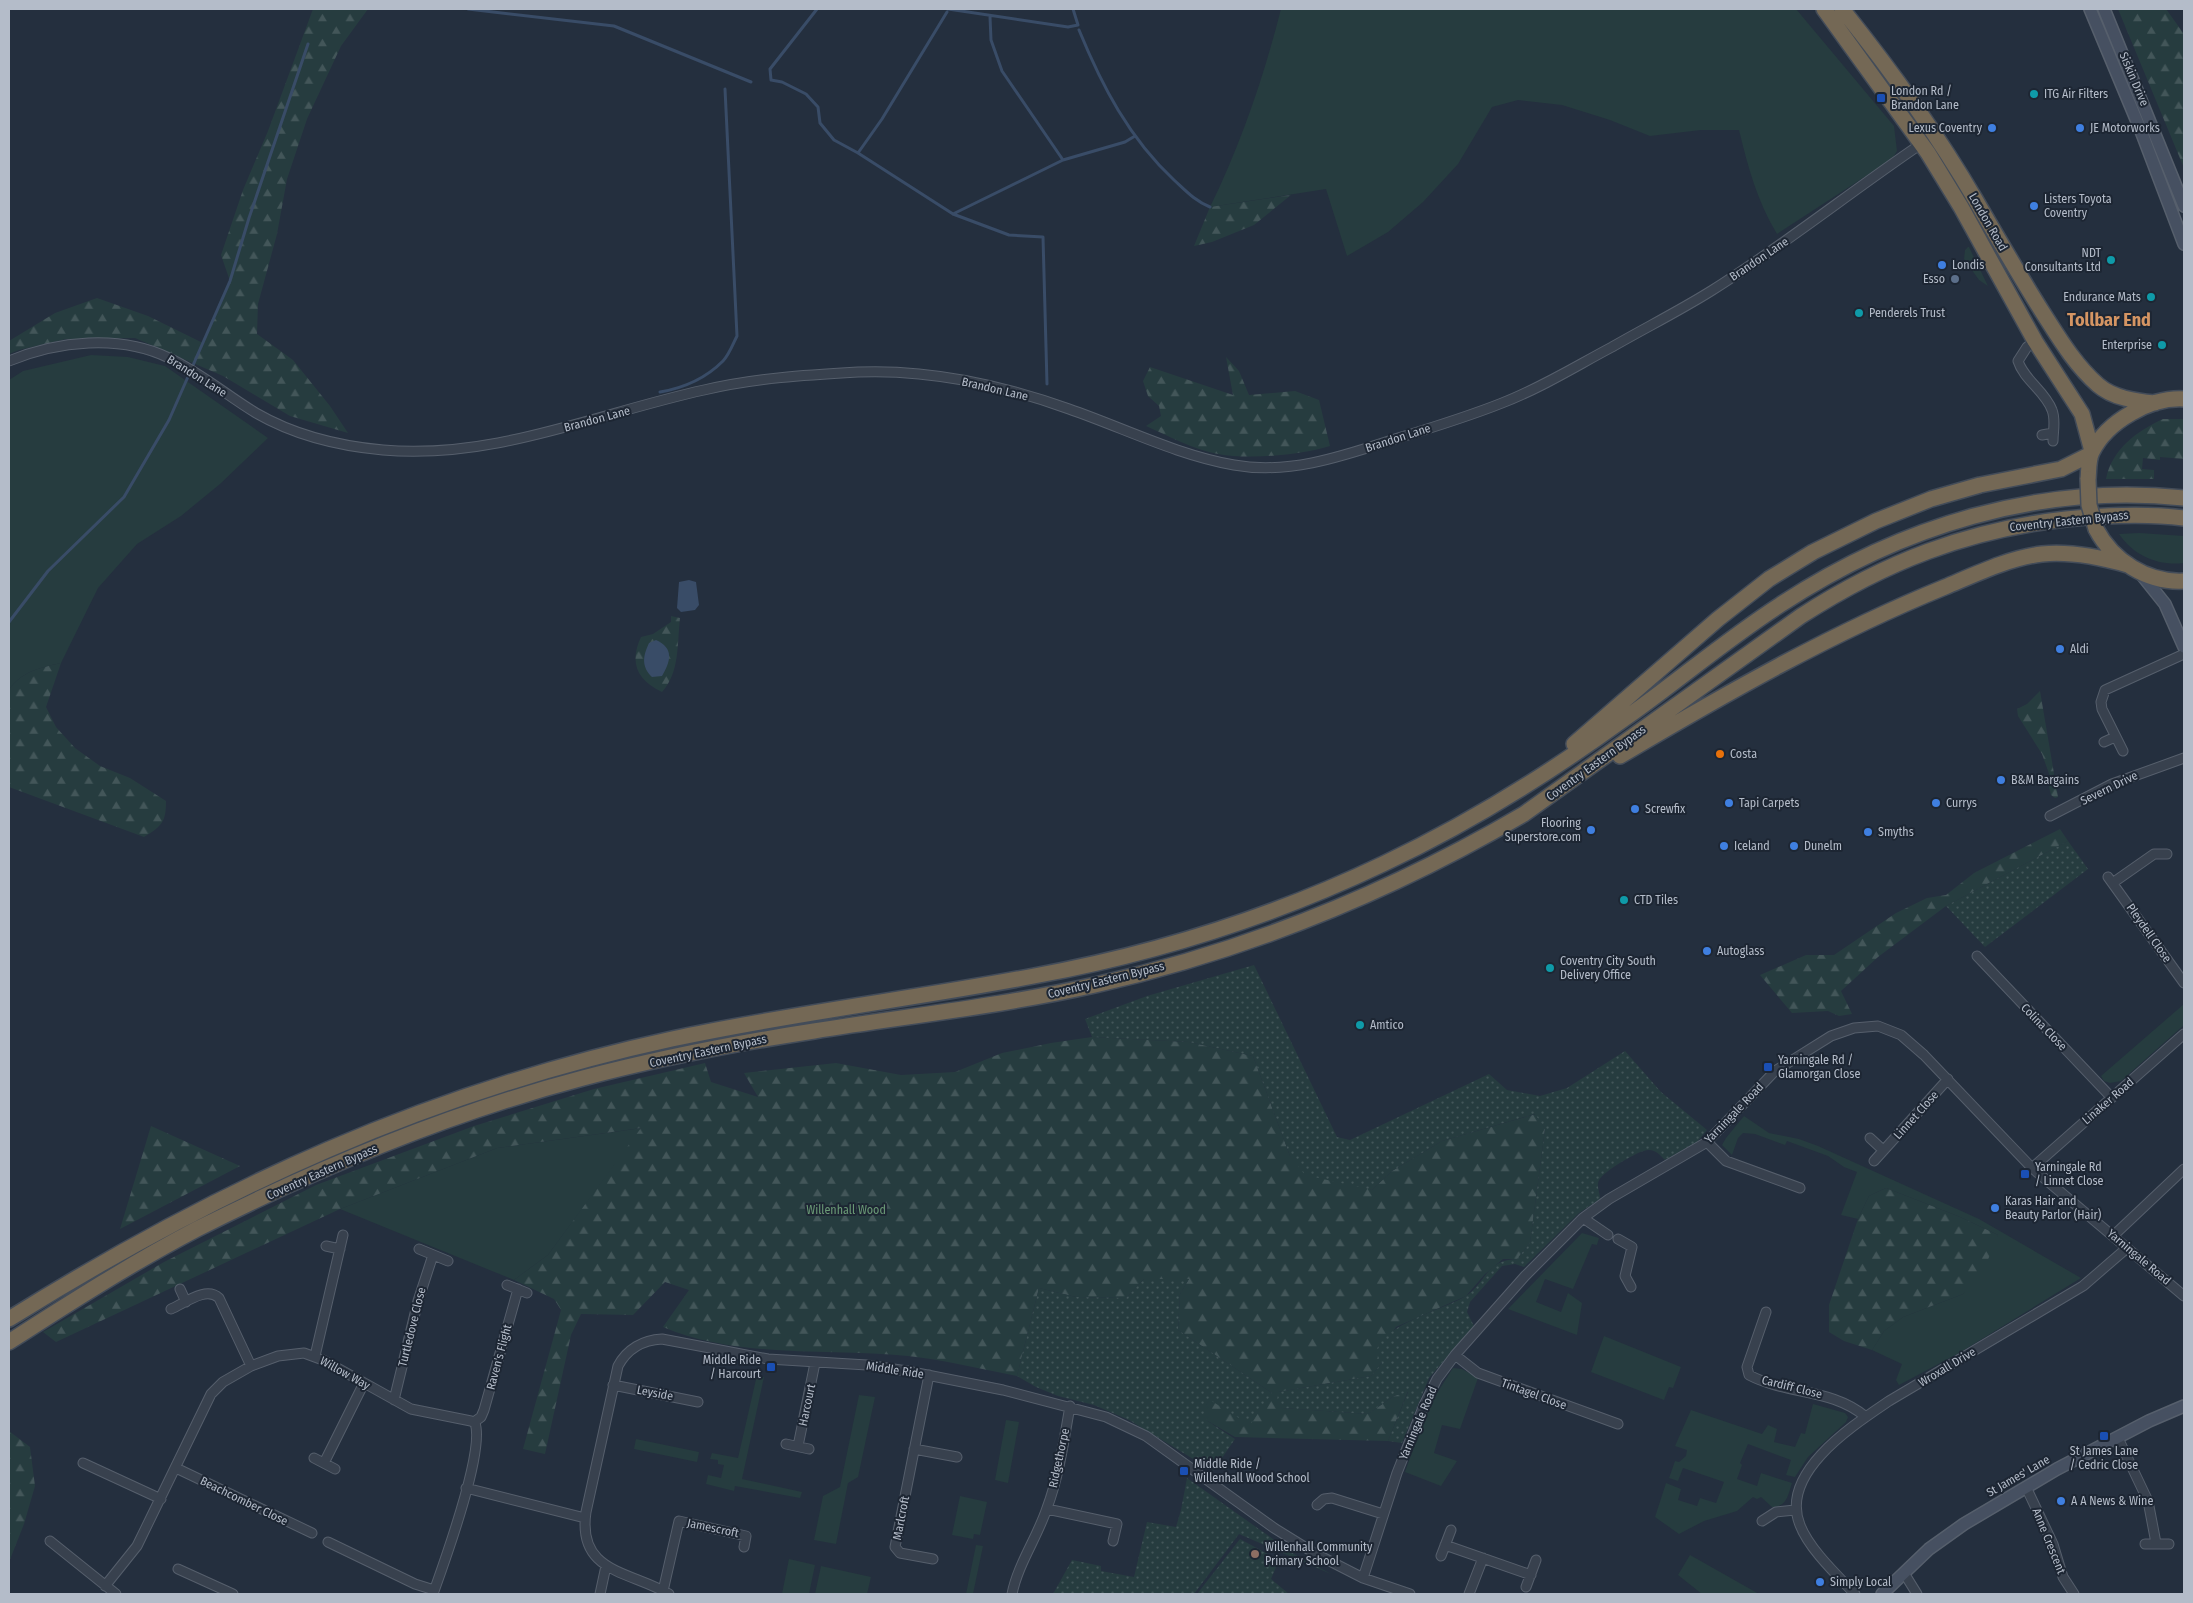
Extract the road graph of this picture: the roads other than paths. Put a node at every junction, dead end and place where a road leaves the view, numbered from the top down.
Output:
1 (1824, 9) edge
2 (1842, 9) edge
3 (2090, 9) edge
4 (2104, 9) edge
5 (1921, 144) junction
6 (2184, 206) edge
7 (2184, 244) edge
8 (2035, 341) junction
9 (9, 362) edge
10 (2184, 392) edge
11 (2184, 399) edge
12 (2159, 402) junction
13 (2042, 435) dead end
14 (2092, 453) junction
15 (2184, 498) edge
16 (2184, 518) edge
17 (2133, 568) junction
18 (2184, 581) edge
19 (2184, 647) edge
20 (2184, 654) edge
21 (2115, 737) junction
22 (2104, 742) dead end
23 (2123, 751) dead end
24 (2184, 758) edge
25 (2170, 765) junction
26 (2184, 765) edge
27 (1525, 786) junction
28 (1541, 803) junction
29 (2050, 816) dead end
30 (2167, 854) dead end
31 (1977, 956) dead end
32 (2184, 983) edge
33 (2184, 1034) edge
34 (1948, 1079) junction
35 (2111, 1097) junction
36 (1870, 1138) dead end
37 (1707, 1142) junction
38 (1884, 1150) junction
39 (1874, 1161) dead end
40 (2032, 1168) junction
41 (2184, 1169) edge
42 (1800, 1188) dead end
43 (1583, 1218) junction
44 (1608, 1235) dead end
45 (343, 1236) dead end
46 (2113, 1236) junction
47 (1618, 1239) dead end
48 (326, 1246) dead end
49 (2127, 1248) junction
50 (340, 1249) junction
51 (419, 1249) dead end
52 (433, 1255) junction
53 (448, 1261) dead end
54 (507, 1285) dead end
55 (1631, 1287) dead end
56 (180, 1289) dead end
57 (2184, 1296) edge
58 (186, 1302) junction
59 (172, 1309) dead end
60 (1766, 1312) dead end
61 (9, 1319) edge
62 (9, 1342) edge
63 (1455, 1355) junction
64 (314, 1356) junction
65 (815, 1363) junction
66 (252, 1366) junction
67 (928, 1375) junction
68 (364, 1383) junction
69 (613, 1385) junction
70 (394, 1400) junction
71 (698, 1402) dead end
72 (1070, 1406) junction
73 (2184, 1406) edge
74 (1866, 1417) junction
75 (474, 1422) junction
76 (1618, 1424) dead end
77 (2118, 1438) junction
78 (786, 1444) dead end
79 (798, 1446) junction
80 (809, 1449) dead end
81 (914, 1449) junction
82 (957, 1457) dead end
83 (314, 1458) dead end
84 (83, 1463) dead end
85 (324, 1463) junction
86 (176, 1468) junction
87 (334, 1469) dead end
88 (2026, 1487) junction
89 (466, 1488) junction
90 (161, 1499) junction
91 (1317, 1505) dead end
92 (1047, 1509) junction
93 (1795, 1510) junction
94 (1383, 1514) junction
95 (585, 1518) junction
96 (1762, 1521) dead end
97 (1452, 1530) dead end
98 (312, 1534) dead end
99 (50, 1541) dead end
100 (1113, 1541) dead end
101 (328, 1542) dead end
102 (2156, 1543) junction
103 (2145, 1544) dead end
104 (2169, 1544) dead end
105 (1445, 1545) junction
106 (744, 1547) dead end
107 (1441, 1556) dead end
108 (1483, 1558) junction
109 (933, 1559) dead end
110 (1536, 1560) dead end
111 (606, 1566) junction
112 (178, 1568) dead end
113 (1904, 1573) junction
114 (1531, 1575) junction
115 (1363, 1578) junction
116 (105, 1586) junction
117 (1526, 1587) dead end
118 (216, 1591) edge
119 (434, 1592) edge
120 (666, 1593) edge
121 (116, 1594) edge
122 (232, 1594) edge
123 (600, 1594) edge
124 (1012, 1594) edge
125 (1410, 1594) edge
126 (1469, 1594) edge
127 (1855, 1594) edge
128 (1882, 1594) edge
129 (1917, 1594) edge
130 (2074, 1594) edge

1 - 5 highway, London Road
2 - 12 highway, London Road
3 - 7 street, Siskin Drive
4 - 6 street, Siskin Drive
5 - 8 highway, London Road
5 - 9 street, Brandon Lane
8 - 13 street
8 - 14 highway, London Road
10 - 12 street
11 - 12 highway
12 - 14 highway
14 - 17 highway, bridge
14 - 27 highway
15 - 27 highway, Coventry Eastern Bypass
16 - 28 highway, Coventry Eastern Bypass
17 - 18 highway
17 - 19 street
17 - 28 highway
20 - 21 street
21 - 22 street
21 - 23 street
24 - 25 street, Severn Drive
25 - 26 street, Severn Drive
25 - 29 street, Severn Drive
27 - 61 highway, Coventry Eastern Bypass
28 - 62 highway, Coventry Eastern Bypass
30 - 32 street, Pleydell Close
31 - 35 street, Colina Close
33 - 35 street, Linaker Road
34 - 37 street, Yarningale Road
34 - 38 street, Linnet Close
34 - 40 street, Yarningale Road
35 - 40 street, Linaker Road
36 - 38 street, Linnet Close
37 - 42 street
37 - 43 street, Yarningale Road
38 - 39 street, Linnet Close
40 - 46 street, Yarningale Road
41 - 46 street
43 - 44 street
43 - 63 street, Yarningale Road
45 - 50 street
46 - 49 street, Yarningale Road
47 - 55 street
48 - 50 street
49 - 57 street, Yarningale Road
49 - 74 street, Wroxall Drive
50 - 64 street
51 - 52 street
52 - 53 street
52 - 70 street, Turtledove Close
54 - 75 street, Raven's Flight
56 - 58 street
58 - 59 street
58 - 66 street
60 - 74 street, Cardiff Close
63 - 76 street, Tintagel Close
63 - 94 street, Yarningale Road
64 - 66 street, Willow Way
64 - 68 street, Willow Way
65 - 67 street, Middle Ride
65 - 69 street, Middle Ride
65 - 79 street, Harcourt
66 - 86 street, Willow Way
67 - 72 street, Middle Ride
67 - 81 street, Marlcroft
68 - 70 street, Willow Way
68 - 85 street
69 - 71 street, Leyside
69 - 95 street, Middle Ride
70 - 75 street, Willow Way
72 - 92 street, Ridgethorpe
72 - 115 street, Middle Ride
73 - 77 street, St James' Lane
74 - 93 street, Wroxall Drive
75 - 89 street
77 - 88 street, St James' Lane
77 - 102 street
78 - 79 street
79 - 80 street
81 - 82 street
81 - 109 street, Marlcroft
83 - 85 street
84 - 90 street
85 - 87 street
86 - 90 street, Willow Way
86 - 98 street, Beachcomber Close
88 - 113 street, St James' Lane
88 - 130 street, Anne Crescent
89 - 95 street
89 - 119 street
90 - 116 street, Willow Way
91 - 94 street
92 - 100 street
92 - 124 street, Ridgethorpe
93 - 96 street
93 - 127 street
94 - 115 street, Yarningale Road
95 - 111 street, Middle Ride
97 - 105 street
99 - 116 street
101 - 119 street
102 - 103 street
102 - 104 street
105 - 107 street
105 - 108 street
106 - 120 street, Jamescroft
108 - 114 street
108 - 126 street
110 - 114 street
111 - 120 street, Middle Ride
111 - 123 street
112 - 118 street
113 - 128 street, St James' Lane
113 - 129 street
114 - 117 street
115 - 125 street, Middle Ride
116 - 121 street
118 - 122 street

